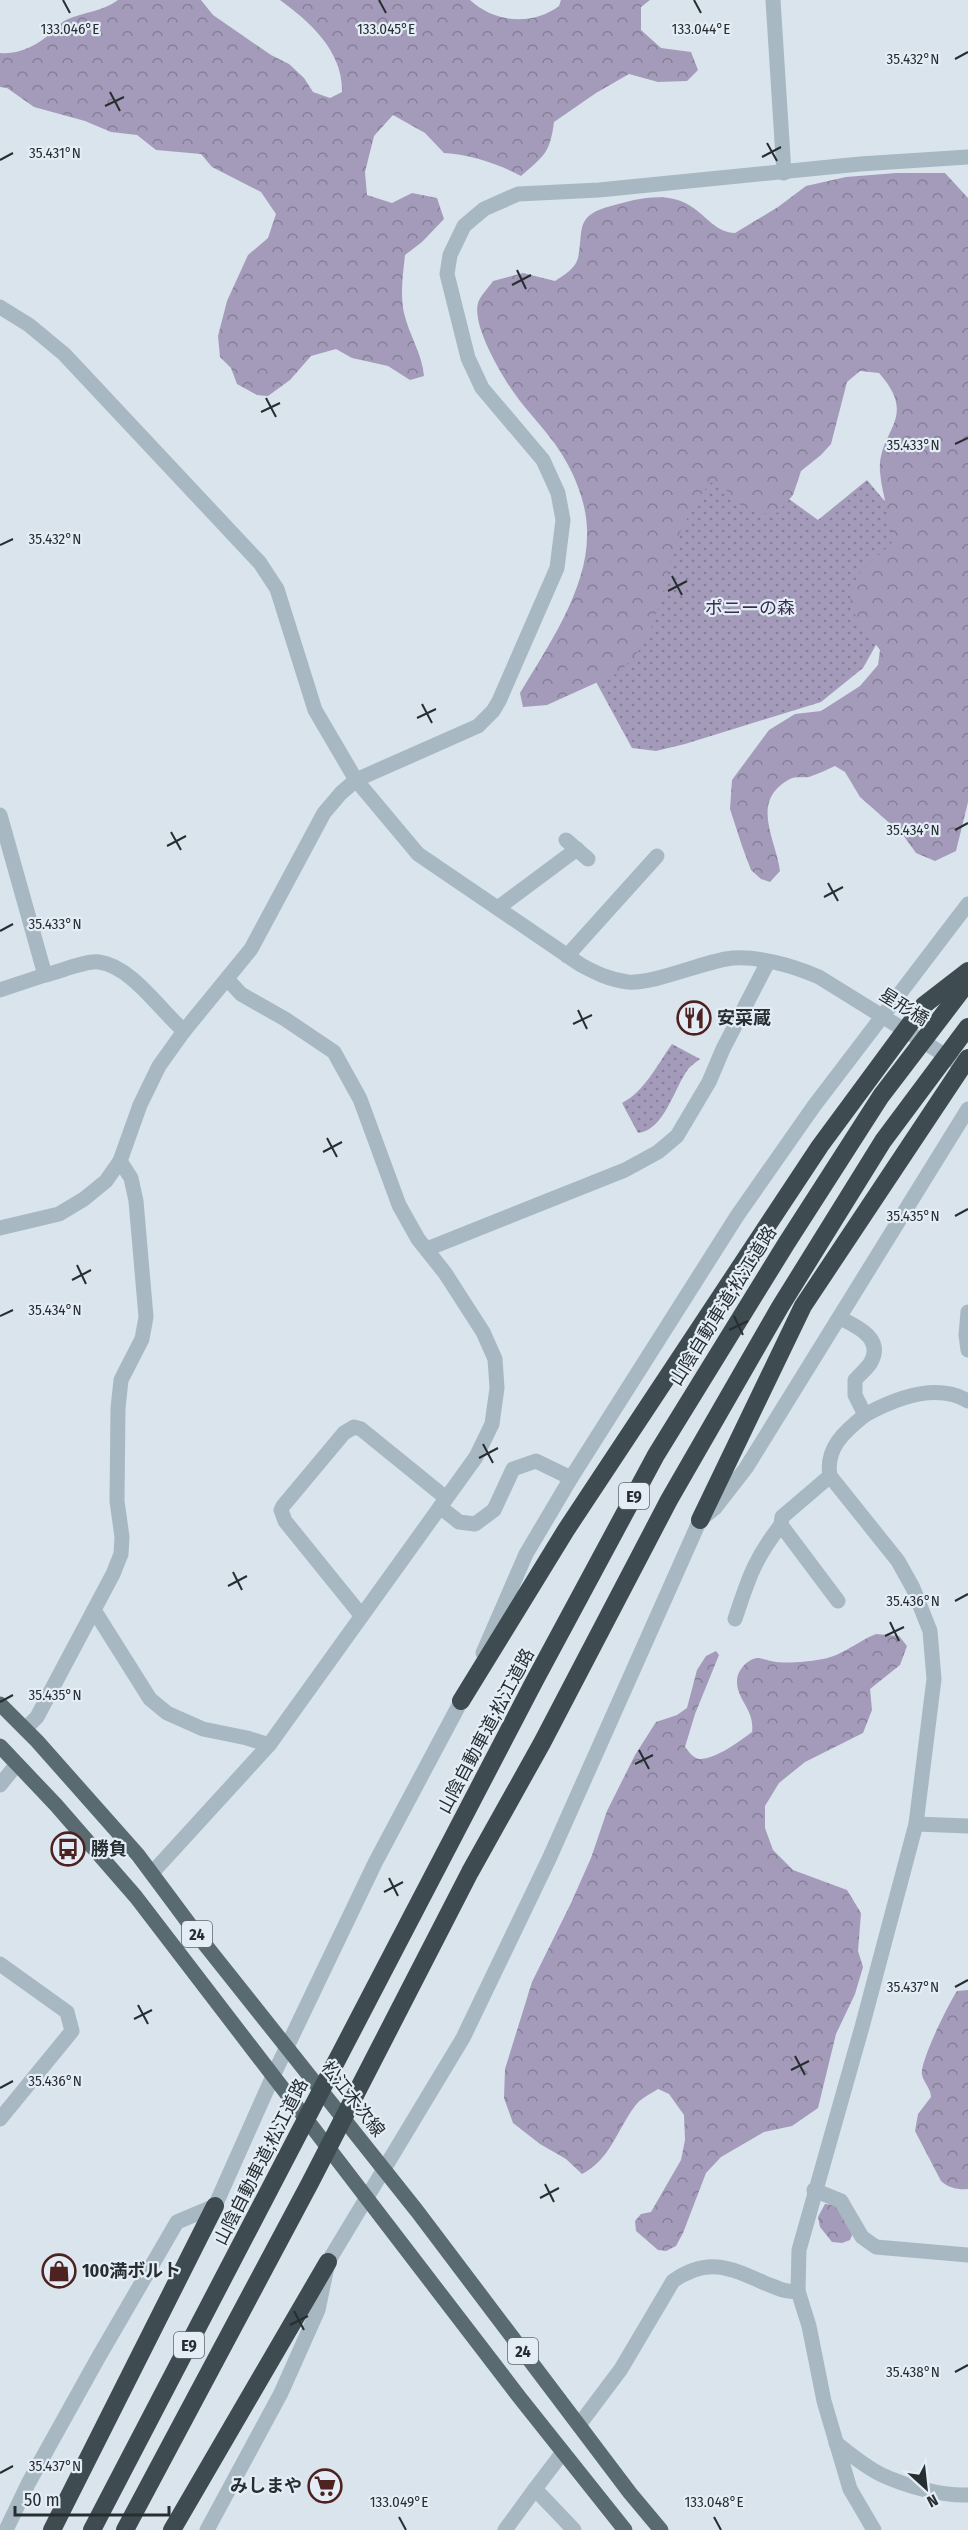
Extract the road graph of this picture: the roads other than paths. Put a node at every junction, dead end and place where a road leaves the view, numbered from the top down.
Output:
1 (773, 0) edge
2 (968, 157) edge
3 (784, 173) junction
4 (0, 307) edge
5 (356, 780) junction
6 (0, 815) edge
7 (577, 849) dead end
8 (657, 856) dead end
9 (968, 904) edge
10 (499, 907) junction
11 (567, 956) junction
12 (768, 962) junction
13 (968, 970) edge
14 (45, 975) junction
15 (228, 980) junction
16 (968, 982) edge
17 (0, 990) edge
18 (968, 1027) edge
19 (184, 1031) junction
20 (968, 1058) edge
21 (968, 1070) edge
22 (968, 1109) edge
23 (120, 1161) junction
24 (0, 1228) edge
25 (427, 1249) junction
26 (968, 1312) edge
27 (840, 1318) junction
28 (968, 1350) edge
29 (968, 1401) edge
30 (865, 1415) junction
31 (830, 1476) junction
32 (571, 1478) junction
33 (443, 1503) junction
34 (700, 1520) junction
35 (781, 1525) junction
36 (838, 1600) dead end
37 (94, 1610) junction
38 (361, 1615) junction
39 (735, 1619) dead end
40 (461, 1701) junction
41 (0, 1704) edge
42 (25, 1730) junction
43 (269, 1745) junction
44 (0, 1746) edge
45 (17, 1764) junction
46 (0, 1785) edge
47 (916, 1824) junction
48 (968, 1826) edge
49 (152, 1873) junction
50 (0, 1964) edge
51 (287, 2048) junction
52 (273, 2076) junction
53 (0, 2119) edge
54 (385, 2171) junction
55 (814, 2190) junction
56 (369, 2198) junction
57 (215, 2206) junction
58 (968, 2255) edge
59 (328, 2262) junction
60 (798, 2291) junction
61 (579, 2425) junction
62 (836, 2443) junction
63 (563, 2452) junction
64 (535, 2489) junction
65 (968, 2495) edge
66 (6, 2530) edge
67 (52, 2530) edge
68 (92, 2530) edge
69 (126, 2530) edge
70 (172, 2530) edge
71 (207, 2530) edge
72 (505, 2530) edge
73 (574, 2530) edge
74 (625, 2530) edge
75 (661, 2530) edge
76 (874, 2530) edge

1 - 3 street
2 - 3 street
3 - 5 street
4 - 5 street, 星形橋
5 - 10 street, 星形橋
5 - 15 street
6 - 14 street
7 - 10 street
8 - 11 street
9 - 32 street
10 - 11 street, 星形橋
11 - 12 street, 星形橋
12 - 21 street, 星形橋
12 - 25 street
13 - 40 highway
14 - 17 street
14 - 19 street
15 - 19 street
15 - 25 street
16 - 68 highway, 山陰自動車道;松江道路 / E9
18 - 69 highway, E9
19 - 23 street
20 - 34 highway
22 - 27 street
23 - 24 street
23 - 37 street
25 - 33 street
26 - 28 street
27 - 30 street
27 - 34 street
29 - 30 street
30 - 31 street
31 - 35 street
31 - 47 street
32 - 33 street
32 - 40 street
33 - 38 street
33 - 38 street
34 - 54 street
35 - 36 street
35 - 39 street
37 - 42 street
37 - 43 street
38 - 43 street
40 - 51 street
41 - 42 main road, 松江木次線 / 24
42 - 49 main road, 松江木次線 / 24
43 - 49 street
44 - 45 main road, 24
45 - 46 street
45 - 52 main road, 24
47 - 48 street
47 - 55 street
49 - 51 main road, 松江木次線 / 24
50 - 53 street
51 - 52 street
51 - 54 main road, 松江木次線 / 24
52 - 56 main road, 24
52 - 57 street
54 - 56 street
54 - 61 main road, 松江木次線 / 24
55 - 58 street
55 - 60 street
56 - 59 street
56 - 63 main road, 24
57 - 66 street
57 - 67 highway
59 - 70 highway
59 - 71 street
60 - 61 street
60 - 62 street
61 - 75 main road, 松江木次線 / 24
62 - 65 street
62 - 76 street
63 - 64 street
63 - 74 main road, 24
64 - 72 street
64 - 73 street

